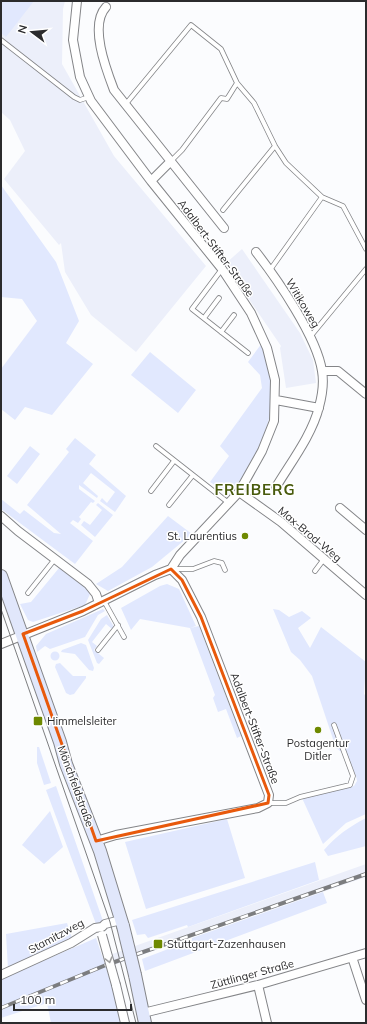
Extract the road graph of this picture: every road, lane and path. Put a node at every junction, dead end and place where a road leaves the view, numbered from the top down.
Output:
1 (77, 1) edge
2 (106, 7) dead end
3 (1, 40) edge
4 (237, 83) junction
5 (89, 97) junction
6 (125, 105) junction
7 (275, 146) junction
8 (170, 162) junction
9 (151, 182) junction
10 (322, 197) junction
11 (223, 210) dead end
12 (224, 228) dead end
13 (366, 249) edge
14 (256, 252) dead end
15 (366, 269) edge
16 (222, 270) junction
17 (270, 270) junction
18 (219, 298) dead end
19 (234, 315) dead end
20 (204, 318) junction
21 (221, 332) junction
22 (310, 337) junction
23 (248, 352) dead end
24 (322, 370) junction
25 (366, 394) edge
26 (276, 400) junction
27 (319, 408) junction
28 (156, 446) dead end
29 (174, 461) junction
30 (192, 475) junction
31 (276, 487) dead end
32 (151, 491) dead end
33 (239, 492) junction
34 (230, 504) junction
35 (169, 505) dead end
36 (340, 508) dead end
37 (1, 516) edge
38 (366, 530) edge
39 (55, 559) junction
40 (324, 559) junction
41 (171, 569) junction
42 (225, 570) dead end
43 (315, 571) dead end
44 (1, 576) edge
45 (28, 593) dead end
46 (366, 595) edge
47 (101, 602) junction
48 (118, 625) junction
49 (23, 634) junction
50 (124, 637) dead end
51 (1, 644) edge
52 (98, 650) dead end
53 (334, 725) dead end
54 (268, 803) junction
55 (96, 841) junction
56 (122, 923) junction
57 (102, 931) junction
58 (366, 954) edge
59 (352, 957) junction
60 (1, 976) edge
61 (258, 985) junction
62 (366, 1000) edge
63 (144, 1018) edge
64 (125, 1023) edge
65 (267, 1023) edge

1 - 5 street, Adalbert-Stifter-Straße
2 - 6 street
3 - 5 lane
4 - 6 lane
4 - 7 lane
4 - 8 lane
5 - 9 street, Adalbert-Stifter-Straße
6 - 8 street
7 - 10 lane
7 - 11 lane
8 - 9 street
8 - 12 street
9 - 16 street, Adalbert-Stifter-Straße
10 - 13 lane
10 - 17 lane
14 - 17 street, Witikoweg
15 - 22 lane
16 - 20 lane
16 - 26 street, Adalbert-Stifter-Straße
17 - 22 street, Witikoweg
18 - 20 lane
19 - 21 lane
20 - 21 lane
21 - 23 lane
22 - 24 street, Witikoweg
24 - 25 street
24 - 27 street, Witikoweg
26 - 27 street
26 - 33 street, Adalbert-Stifter-Straße
27 - 31 street, Witikoweg
28 - 29 lane
29 - 30 lane
29 - 32 lane
30 - 34 lane
30 - 35 lane
33 - 34 street, Adalbert-Stifter-Straße
33 - 40 street, Max-Brod-Weg
34 - 41 street, Adalbert-Stifter-Straße
36 - 38 street
37 - 39 street
39 - 45 lane
39 - 47 street
40 - 43 lane
40 - 46 street, Max-Brod-Weg
41 - 42 lane
41 - 47 street
41 - 54 street, Adalbert-Stifter-Straße
44 - 49 main road, Mönchfeldstraße
47 - 48 lane
47 - 49 street
48 - 50 lane
48 - 52 lane
49 - 51 street
49 - 55 main road, Mönchfeldstraße
53 - 54 lane
54 - 55 street
55 - 56 main road, Mönchfeldstraße
56 - 57 street, Stamitzweg
56 - 63 main road, Mönchfeldstraße, bridge
57 - 60 street, Stamitzweg
57 -> 64 street, bridge
58 - 59 street, Züttlinger Straße
59 - 61 street, Züttlinger Straße
59 - 62 street
61 - 63 street, Züttlinger Straße
61 - 65 street

